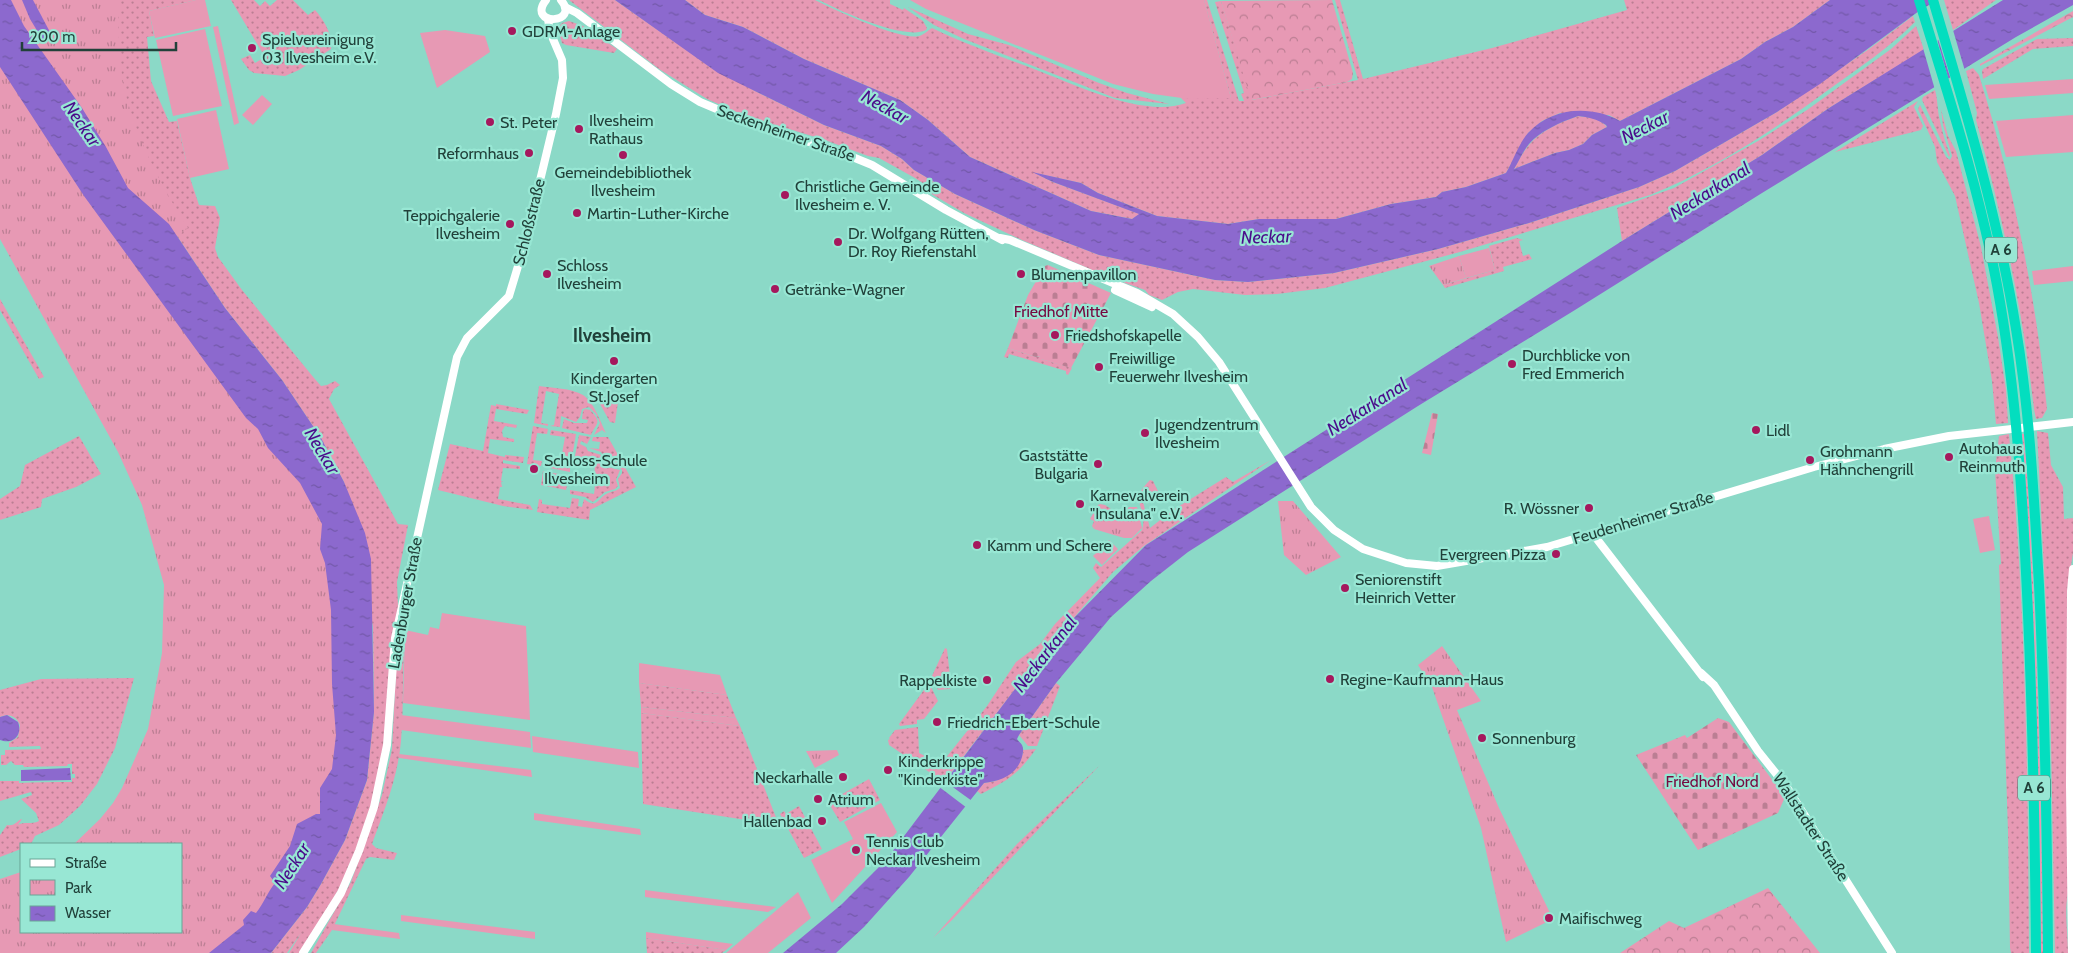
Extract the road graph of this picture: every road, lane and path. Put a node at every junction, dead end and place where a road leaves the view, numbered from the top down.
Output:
1 (546, 0) edge
2 (1919, 0) edge
3 (1933, 0) edge
4 (563, 7) edge
5 (552, 19) junction
6 (512, 289) joint
7 (2073, 422) edge
8 (2015, 428) junction
9 (1298, 487) joint
10 (1594, 534) junction
11 (2073, 569) edge
12 (303, 953) edge
13 (1892, 953) edge
14 (2036, 953) edge
15 (2048, 953) edge
16 (2072, 953) edge

1 - 5 main road, Schloßstraße
2 - 8 highway, A 6
3 - 15 highway, A 6
4 - 5 main road
4 - 9 main road, Seckenheimer Straße
5 - 6 main road, Schloßstraße
6 - 12 main road, Ladenburger Straße
7 - 8 main road, Feudenheimer Straße
8 - 10 main road, Feudenheimer Straße
8 - 14 highway, A 6
9 - 10 main road, Feudenheimer Straße
10 - 13 main road, Wallstadter Straße
11 - 16 main road

